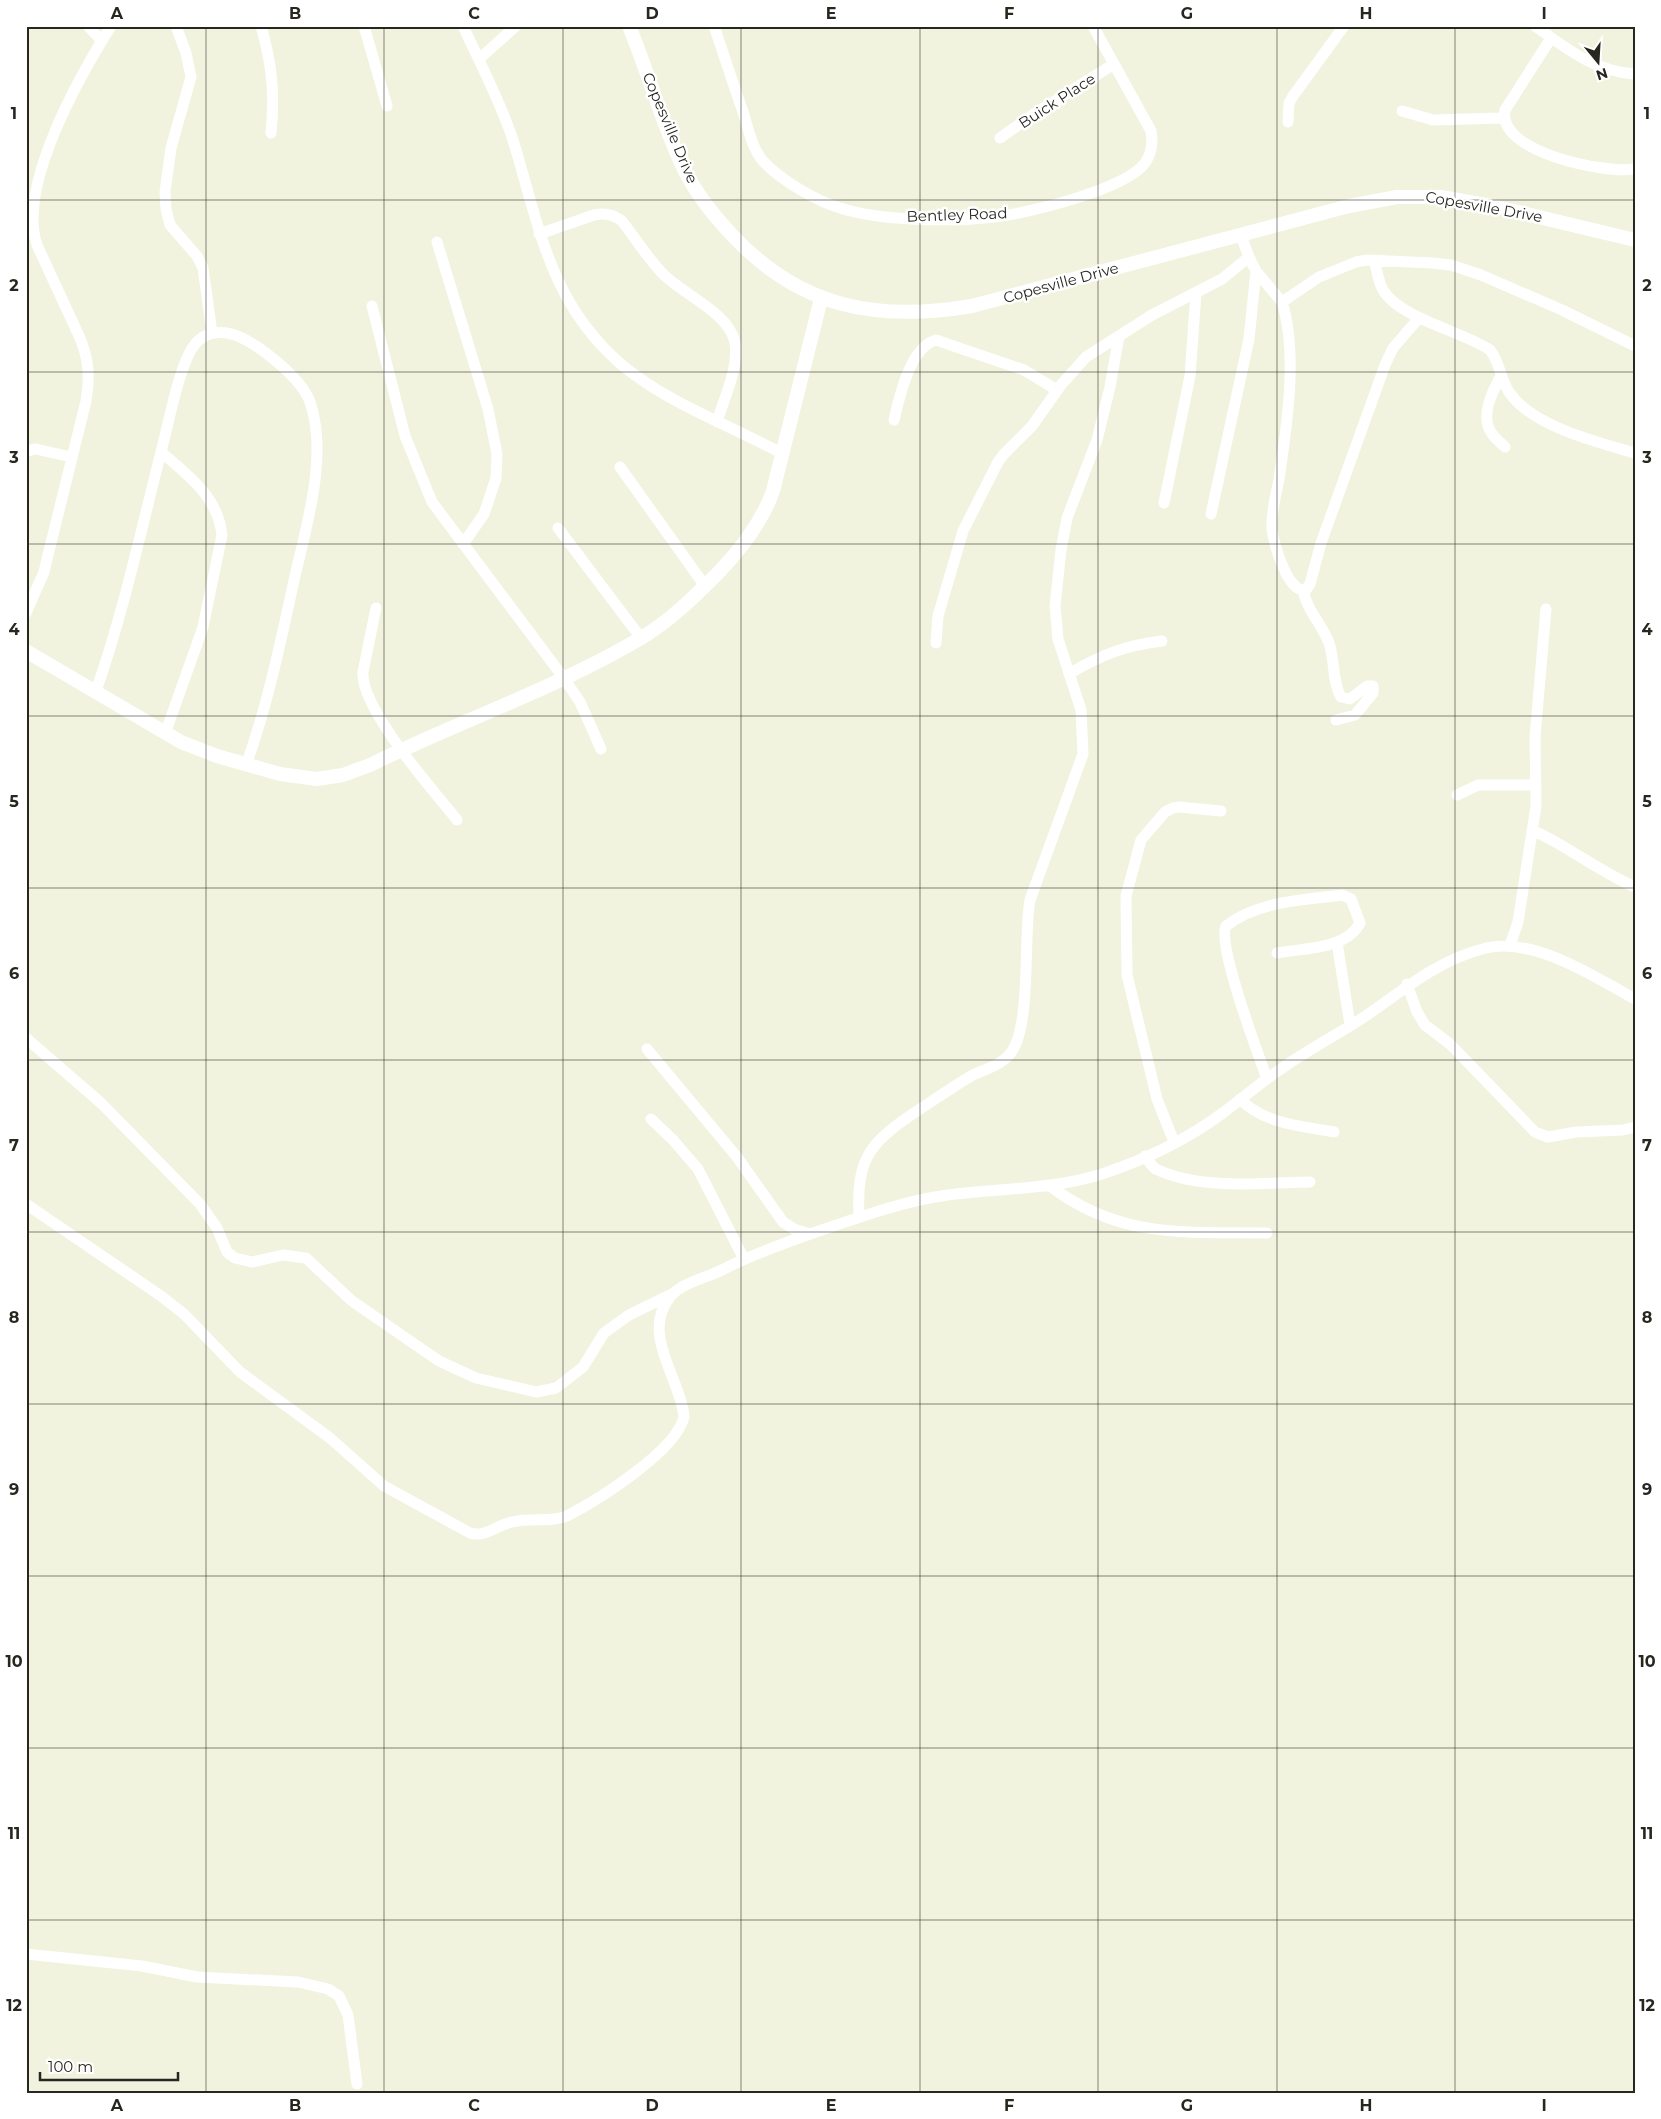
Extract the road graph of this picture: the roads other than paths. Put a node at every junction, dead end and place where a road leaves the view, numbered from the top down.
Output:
1 (88, 26) edge
2 (111, 26) edge
3 (176, 26) edge
4 (261, 26) edge
5 (364, 26) edge
6 (463, 26) edge
7 (516, 26) edge
8 (629, 26) edge
9 (714, 26) edge
10 (1094, 26) edge
11 (1344, 26) edge
12 (1535, 26) edge
13 (1552, 38) junction
14 (102, 41) junction
15 (479, 59) junction
16 (1114, 64) junction
17 (1635, 74) edge
18 (387, 106) dead end
19 (1402, 111) dead end
20 (1503, 118) junction
21 (1288, 122) dead end
22 (271, 133) dead end
23 (1000, 138) dead end
24 (1635, 169) edge
25 (539, 234) junction
26 (1240, 236) junction
27 (1635, 240) edge
28 (436, 242) dead end
29 (1249, 257) junction
30 (1374, 260) junction
31 (1256, 271) junction
32 (1196, 293) junction
33 (821, 299) junction
34 (1282, 302) junction
35 (372, 306) dead end
36 (1419, 318) junction
37 (212, 333) junction
38 (1119, 336) junction
39 (1635, 346) edge
40 (1501, 376) junction
41 (1057, 390) junction
42 (894, 420) dead end
43 (717, 422) junction
44 (1505, 447) dead end
45 (26, 450) edge
46 (161, 452) junction
47 (781, 453) junction
48 (1635, 454) edge
49 (71, 456) junction
50 (620, 467) dead end
51 (1164, 503) dead end
52 (1212, 514) dead end
53 (558, 528) dead end
54 (463, 544) junction
55 (705, 586) junction
56 (1303, 590) junction
57 (376, 608) dead end
58 (1546, 608) dead end
59 (26, 613) edge
60 (641, 638) junction
61 (1162, 641) dead end
62 (936, 643) dead end
63 (26, 651) edge
64 (1069, 674) junction
65 (563, 677) junction
66 (96, 691) junction
67 (1336, 720) dead end
68 (165, 734) junction
69 (402, 749) junction
70 (601, 749) dead end
71 (246, 765) junction
72 (1536, 785) junction
73 (1457, 795) dead end
74 (1221, 812) dead end
75 (457, 820) dead end
76 (1532, 830) junction
77 (1635, 887) edge
78 (1337, 942) junction
79 (1510, 945) junction
80 (1277, 953) dead end
81 (1407, 984) junction
82 (1635, 999) edge
83 (1350, 1025) junction
84 (26, 1038) edge
85 (647, 1049) dead end
86 (1267, 1079) junction
87 (1240, 1099) junction
88 (651, 1119) dead end
89 (1635, 1127) edge
90 (1334, 1132) dead end
91 (1174, 1142) junction
92 (1145, 1156) junction
93 (1310, 1182) dead end
94 (1050, 1186) junction
95 (26, 1204) edge
96 (859, 1216) junction
97 (1267, 1233) dead end
98 (810, 1234) junction
99 (744, 1259) junction
100 (672, 1294) junction
101 (26, 1954) edge
102 (357, 2084) dead end

1 - 14 street
2 - 14 street
3 - 37 street
4 - 22 street
5 - 18 street
6 - 15 street
7 - 15 street
8 - 33 street, Copesville Drive
9 - 16 street, Bentley Road
10 - 16 street, Bentley Road
11 - 21 street
12 - 13 street
13 - 17 street
13 - 20 street
14 - 49 street
15 - 25 street
16 - 23 street, Buick Place
19 - 20 street
20 - 24 street
25 - 43 street
25 - 43 street
26 - 27 street, Copesville Drive
26 - 29 street
26 - 33 street, Copesville Drive
28 - 54 street
29 - 31 street
29 - 32 street
30 - 34 street
30 - 36 street
30 - 39 street
31 - 34 street
31 - 52 street
32 - 38 street
32 - 51 street
33 - 47 street
34 - 56 street
35 - 54 street
36 - 40 street
36 - 56 street
37 - 46 street
37 - 71 street
38 - 41 street
38 - 64 street
40 - 44 street
40 - 48 street
41 - 42 street
41 - 62 street
43 - 47 street
45 - 49 street
46 - 66 street
46 - 68 street
47 - 55 street
49 - 59 street
50 - 55 street
53 - 60 street
54 - 65 street
55 - 60 street
56 - 67 street
57 - 69 street
58 - 72 street
60 - 65 street
61 - 64 street
63 - 66 street
64 - 96 street
65 - 69 street
65 - 70 street
66 - 68 street
68 - 71 street
69 - 71 street
69 - 75 street
72 - 73 street
72 - 76 street
74 - 91 street
76 - 77 street
76 - 79 street
78 - 80 street
78 - 83 street
78 - 86 street
79 - 81 street
79 - 82 street
81 - 83 street
81 - 89 street
83 - 86 street
84 - 100 street
85 - 98 street
86 - 87 street
87 - 90 street
87 - 91 street
88 - 99 street
91 - 92 street
92 - 93 street
92 - 94 street
94 - 96 street
94 - 97 street
95 - 100 street
96 - 98 street
98 - 99 street
99 - 100 street
101 - 102 street

